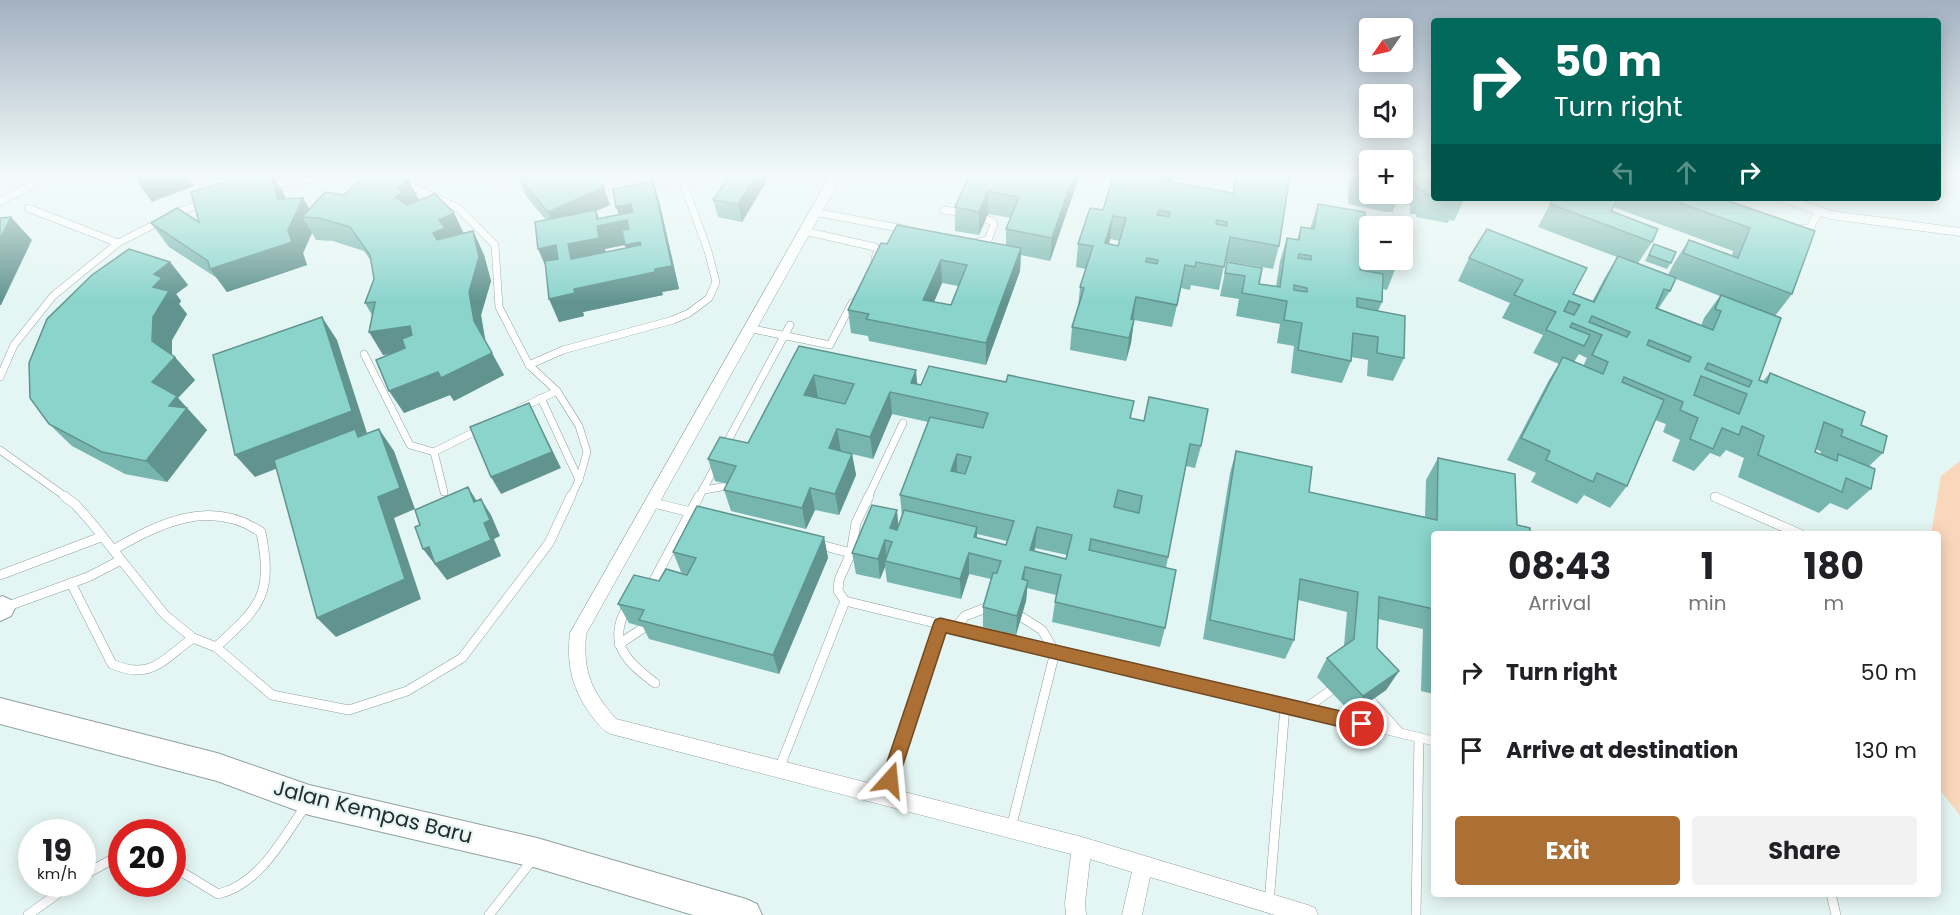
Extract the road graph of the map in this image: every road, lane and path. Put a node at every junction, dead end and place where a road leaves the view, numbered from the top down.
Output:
1 (50, 217) edge
2 (169, 217) edge
3 (467, 217) edge
4 (696, 217) edge
5 (812, 217) edge
6 (835, 217) edge
7 (1816, 217) edge
8 (1843, 217) edge
9 (986, 219) edge
10 (1802, 228) edge
11 (910, 230) edge
12 (804, 231) junction
13 (1960, 232) edge
14 (971, 241) edge
15 (118, 243) junction
16 (873, 262) edge
17 (857, 293) edge
18 (790, 325) dead end
19 (748, 327) junction
20 (785, 335) junction
21 (364, 354) dead end
22 (529, 365) junction
23 (0, 377) edge
24 (557, 391) junction
25 (541, 398) junction
26 (509, 414) edge
27 (903, 423) dead end
28 (488, 425) edge
29 (730, 435) junction
30 (737, 441) edge
31 (0, 450) edge
32 (434, 452) junction
33 (579, 480) junction
34 (732, 485) edge
35 (704, 490) junction
36 (444, 492) dead end
37 (1715, 497) dead end
38 (652, 503) junction
39 (691, 512) junction
40 (702, 515) edge
41 (1793, 531) edge
42 (101, 537) junction
43 (805, 541) edge
44 (112, 550) junction
45 (851, 553) junction
46 (121, 560) junction
47 (0, 575) edge
48 (654, 580) junction
49 (71, 583) junction
50 (660, 592) edge
51 (845, 602) junction
52 (988, 607) edge
53 (1, 609) edge
54 (1020, 616) edge
55 (940, 625) junction
56 (645, 627) edge
57 (956, 628) junction
58 (193, 638) junction
59 (619, 644) junction
60 (216, 647) junction
61 (1055, 652) junction
62 (655, 682) dead end
63 (1330, 691) dead end
64 (1371, 701) edge
65 (1285, 706) junction
66 (1303, 710) junction
67 (0, 711) edge
68 (1401, 733) junction
69 (1419, 737) junction
70 (1431, 740) edge
71 (779, 768) junction
72 (884, 796) junction
73 (309, 800) junction
74 (1011, 829) junction
75 (1082, 847) junction
76 (537, 853) junction
77 (1143, 867) junction
78 (186, 875) edge
79 (53, 897) edge
80 (1832, 897) edge
81 (1269, 905) junction
82 (1073, 911) edge
83 (28, 915) edge
84 (489, 915) edge
85 (746, 915) edge
86 (1132, 915) edge
87 (1308, 915) edge
88 (1416, 915) edge
89 (1836, 915) edge

1 - 15 lane
2 - 15 lane
3 - 22 lane
4 - 22 lane
5 - 12 street
6 - 11 lane
7 - 10 lane
8 - 13 street
9 - 14 lane
12 - 16 lane
12 - 19 street
15 - 23 lane
17 - 20 lane
18 - 20 lane
19 - 20 lane
19 - 38 street
20 - 29 lane
21 - 32 lane
22 - 24 lane
24 - 25 lane
24 - 33 lane
25 - 26 lane
25 - 33 lane
27 - 45 lane
28 - 32 lane
29 - 30 lane
29 - 35 lane
31 - 42 lane
32 - 36 lane
33 - 60 lane
34 - 35 lane
35 - 39 lane
37 - 41 lane
38 - 39 lane
38 - 71 street
39 - 40 lane
39 - 48 lane
42 - 44 lane
42 - 47 lane
43 - 45 lane
44 - 46 lane
44 - 60 lane
45 - 51 lane
46 - 49 lane
46 - 58 lane
48 - 50 lane
48 - 59 lane
49 - 53 lane
49 - 58 lane
51 - 55 lane
51 - 71 lane
52 - 57 lane
54 - 61 lane
55 - 57 lane
55 - 72 lane
56 - 59 lane
57 - 61 lane
58 - 60 lane
59 - 62 lane
61 - 65 lane
61 - 74 lane
63 - 66 lane
64 - 68 lane
65 - 66 lane
65 - 81 lane
66 - 68 lane
67 - 73 main road, Jalan Kempas Baru
68 - 69 lane
69 - 70 lane
69 - 88 lane
71 - 72 street
72 - 74 street
73 - 76 main road, Jalan Kempas Baru
73 - 78 lane
74 - 75 street
75 - 77 street
75 - 82 street
76 - 84 lane
76 - 85 main road, Jalan Kempas Baru
77 - 81 street
77 - 86 street
79 - 83 lane
80 - 89 lane
81 - 87 street

